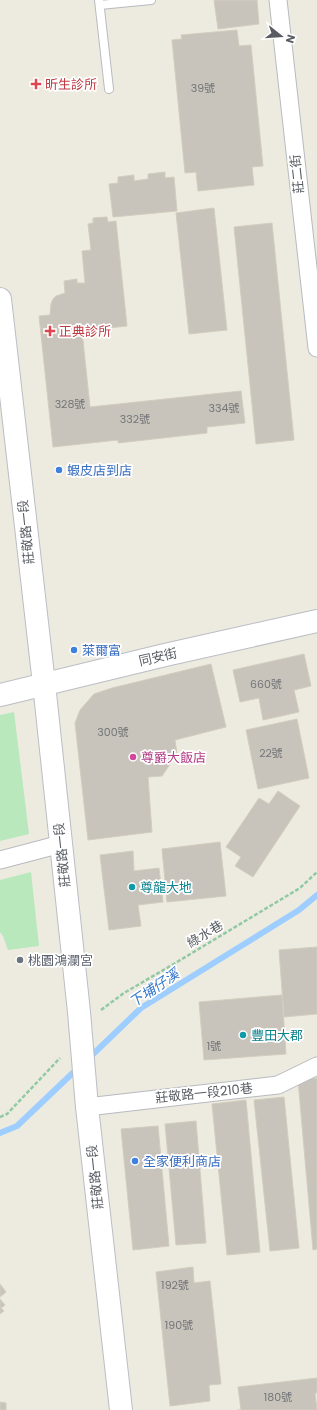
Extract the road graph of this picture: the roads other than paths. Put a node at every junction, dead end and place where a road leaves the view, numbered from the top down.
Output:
1 (151, 0) edge
2 (278, 0) edge
3 (99, 2) edge
4 (109, 88) dead end
5 (312, 256) edge
6 (0, 299) edge
7 (317, 348) edge
8 (317, 621) edge
9 (44, 684) junction
10 (0, 695) edge
11 (61, 844) junction
12 (0, 860) edge
13 (317, 1066) edge
14 (86, 1098) junction
15 (121, 1410) edge

1 - 3 lane
2 - 5 street, 莊二街
3 - 4 lane
5 - 7 street, 莊二街
6 - 9 street, 莊敬路一段
8 - 9 street, 同安街
9 - 10 street, 同安街
9 - 11 street, 莊敬路一段
11 - 12 street
11 - 14 street, 莊敬路一段
13 - 14 street, 莊敬路一段210巷
14 - 15 street, 莊敬路一段

